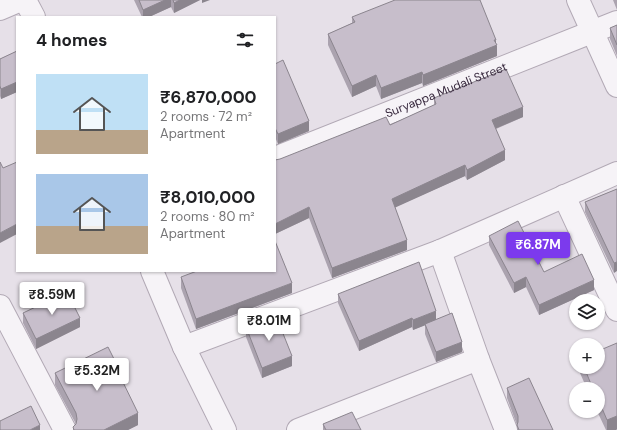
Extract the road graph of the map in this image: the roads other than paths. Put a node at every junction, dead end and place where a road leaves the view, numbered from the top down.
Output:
1 (21, 0) edge
2 (26, 0) edge
3 (578, 0) edge
4 (0, 8) edge
5 (34, 16) edge
6 (617, 22) edge
7 (593, 33) junction
8 (617, 86) edge
9 (276, 158) edge
10 (617, 173) edge
11 (564, 196) junction
12 (440, 251) junction
13 (152, 272) edge
14 (0, 306) edge
15 (617, 310) edge
16 (184, 347) junction
17 (478, 359) junction
18 (65, 430) edge
19 (225, 430) edge
20 (298, 430) edge
21 (506, 430) edge

1 - 4 street
2 - 5 street
3 - 7 street
6 - 7 street, Suryappa Mudali Street
7 - 8 street
7 - 9 street, Suryappa Mudali Street
10 - 11 street
11 - 12 street
11 - 15 street
12 - 16 street
12 - 17 street
13 - 16 street
14 - 18 street
16 - 19 street
17 - 20 street
17 - 21 street

